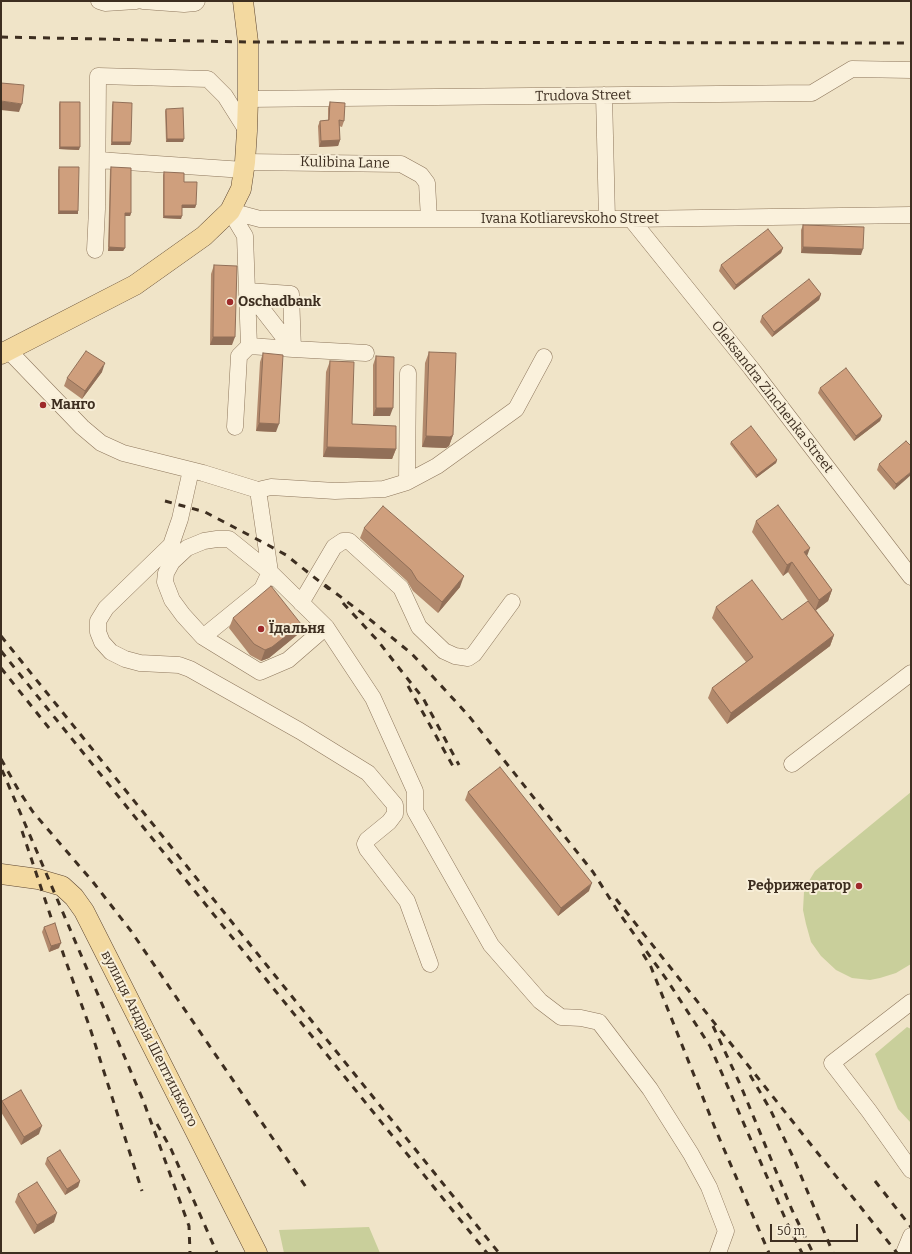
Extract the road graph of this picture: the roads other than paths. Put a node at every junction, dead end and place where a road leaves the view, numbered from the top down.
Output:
1 (99, 1) edge
2 (136, 1) edge
3 (143, 1) edge
4 (197, 1) edge
5 (243, 1) edge
6 (911, 70) edge
7 (604, 95) junction
8 (248, 99) junction
9 (247, 130) junction
10 (98, 160) junction
11 (244, 166) junction
12 (230, 211) junction
13 (911, 215) edge
14 (429, 219) junction
15 (607, 219) junction
16 (631, 219) junction
17 (95, 250) dead end
18 (248, 291) junction
19 (249, 346) junction
20 (293, 349) junction
21 (5, 352) edge
22 (366, 353) dead end
23 (544, 357) dead end
24 (408, 373) dead end
25 (235, 427) dead end
26 (197, 472) junction
27 (407, 482) junction
28 (258, 490) junction
29 (270, 572) junction
30 (911, 577) edge
31 (512, 602) dead end
32 (301, 603) junction
33 (326, 627) junction
34 (203, 637) junction
35 (911, 673) edge
36 (792, 764) dead end
37 (1, 874) edge
38 (430, 964) dead end
39 (911, 1002) edge
40 (911, 1170) edge
41 (911, 1236) edge
42 (257, 1253) edge
43 (718, 1253) edge
44 (904, 1253) edge

1 - 2 street
3 - 4 street
5 - 8 main road
6 - 7 street, Trudova Street
7 - 8 street, Trudova Street
7 - 15 street
8 - 9 main road
9 - 10 street
9 - 11 main road
10 - 11 street
10 - 17 street
11 - 12 main road
11 - 14 street, Kulibina Lane
12 - 14 street, Ivana Kotliarevskoho Street
12 - 18 street
12 - 21 main road
13 - 16 street, Ivana Kotliarevskoho Street
14 - 15 street, Ivana Kotliarevskoho Street
15 - 16 street, Ivana Kotliarevskoho Street
16 - 30 street, Oleksandra Zinchenka Street
18 - 19 street
18 - 20 street
18 - 20 street
19 - 20 street
19 - 25 street
20 - 22 street
21 - 26 street
23 - 27 street
24 - 27 street
26 - 28 street
26 - 38 street
27 - 28 street
28 - 29 street
29 - 32 street
29 - 34 street
29 - 34 street
31 - 32 street
32 - 33 street
33 - 34 street
33 - 43 street
35 - 36 street
37 - 42 main road, вулиця Андрія Шептицького
39 - 40 street
41 - 44 street

